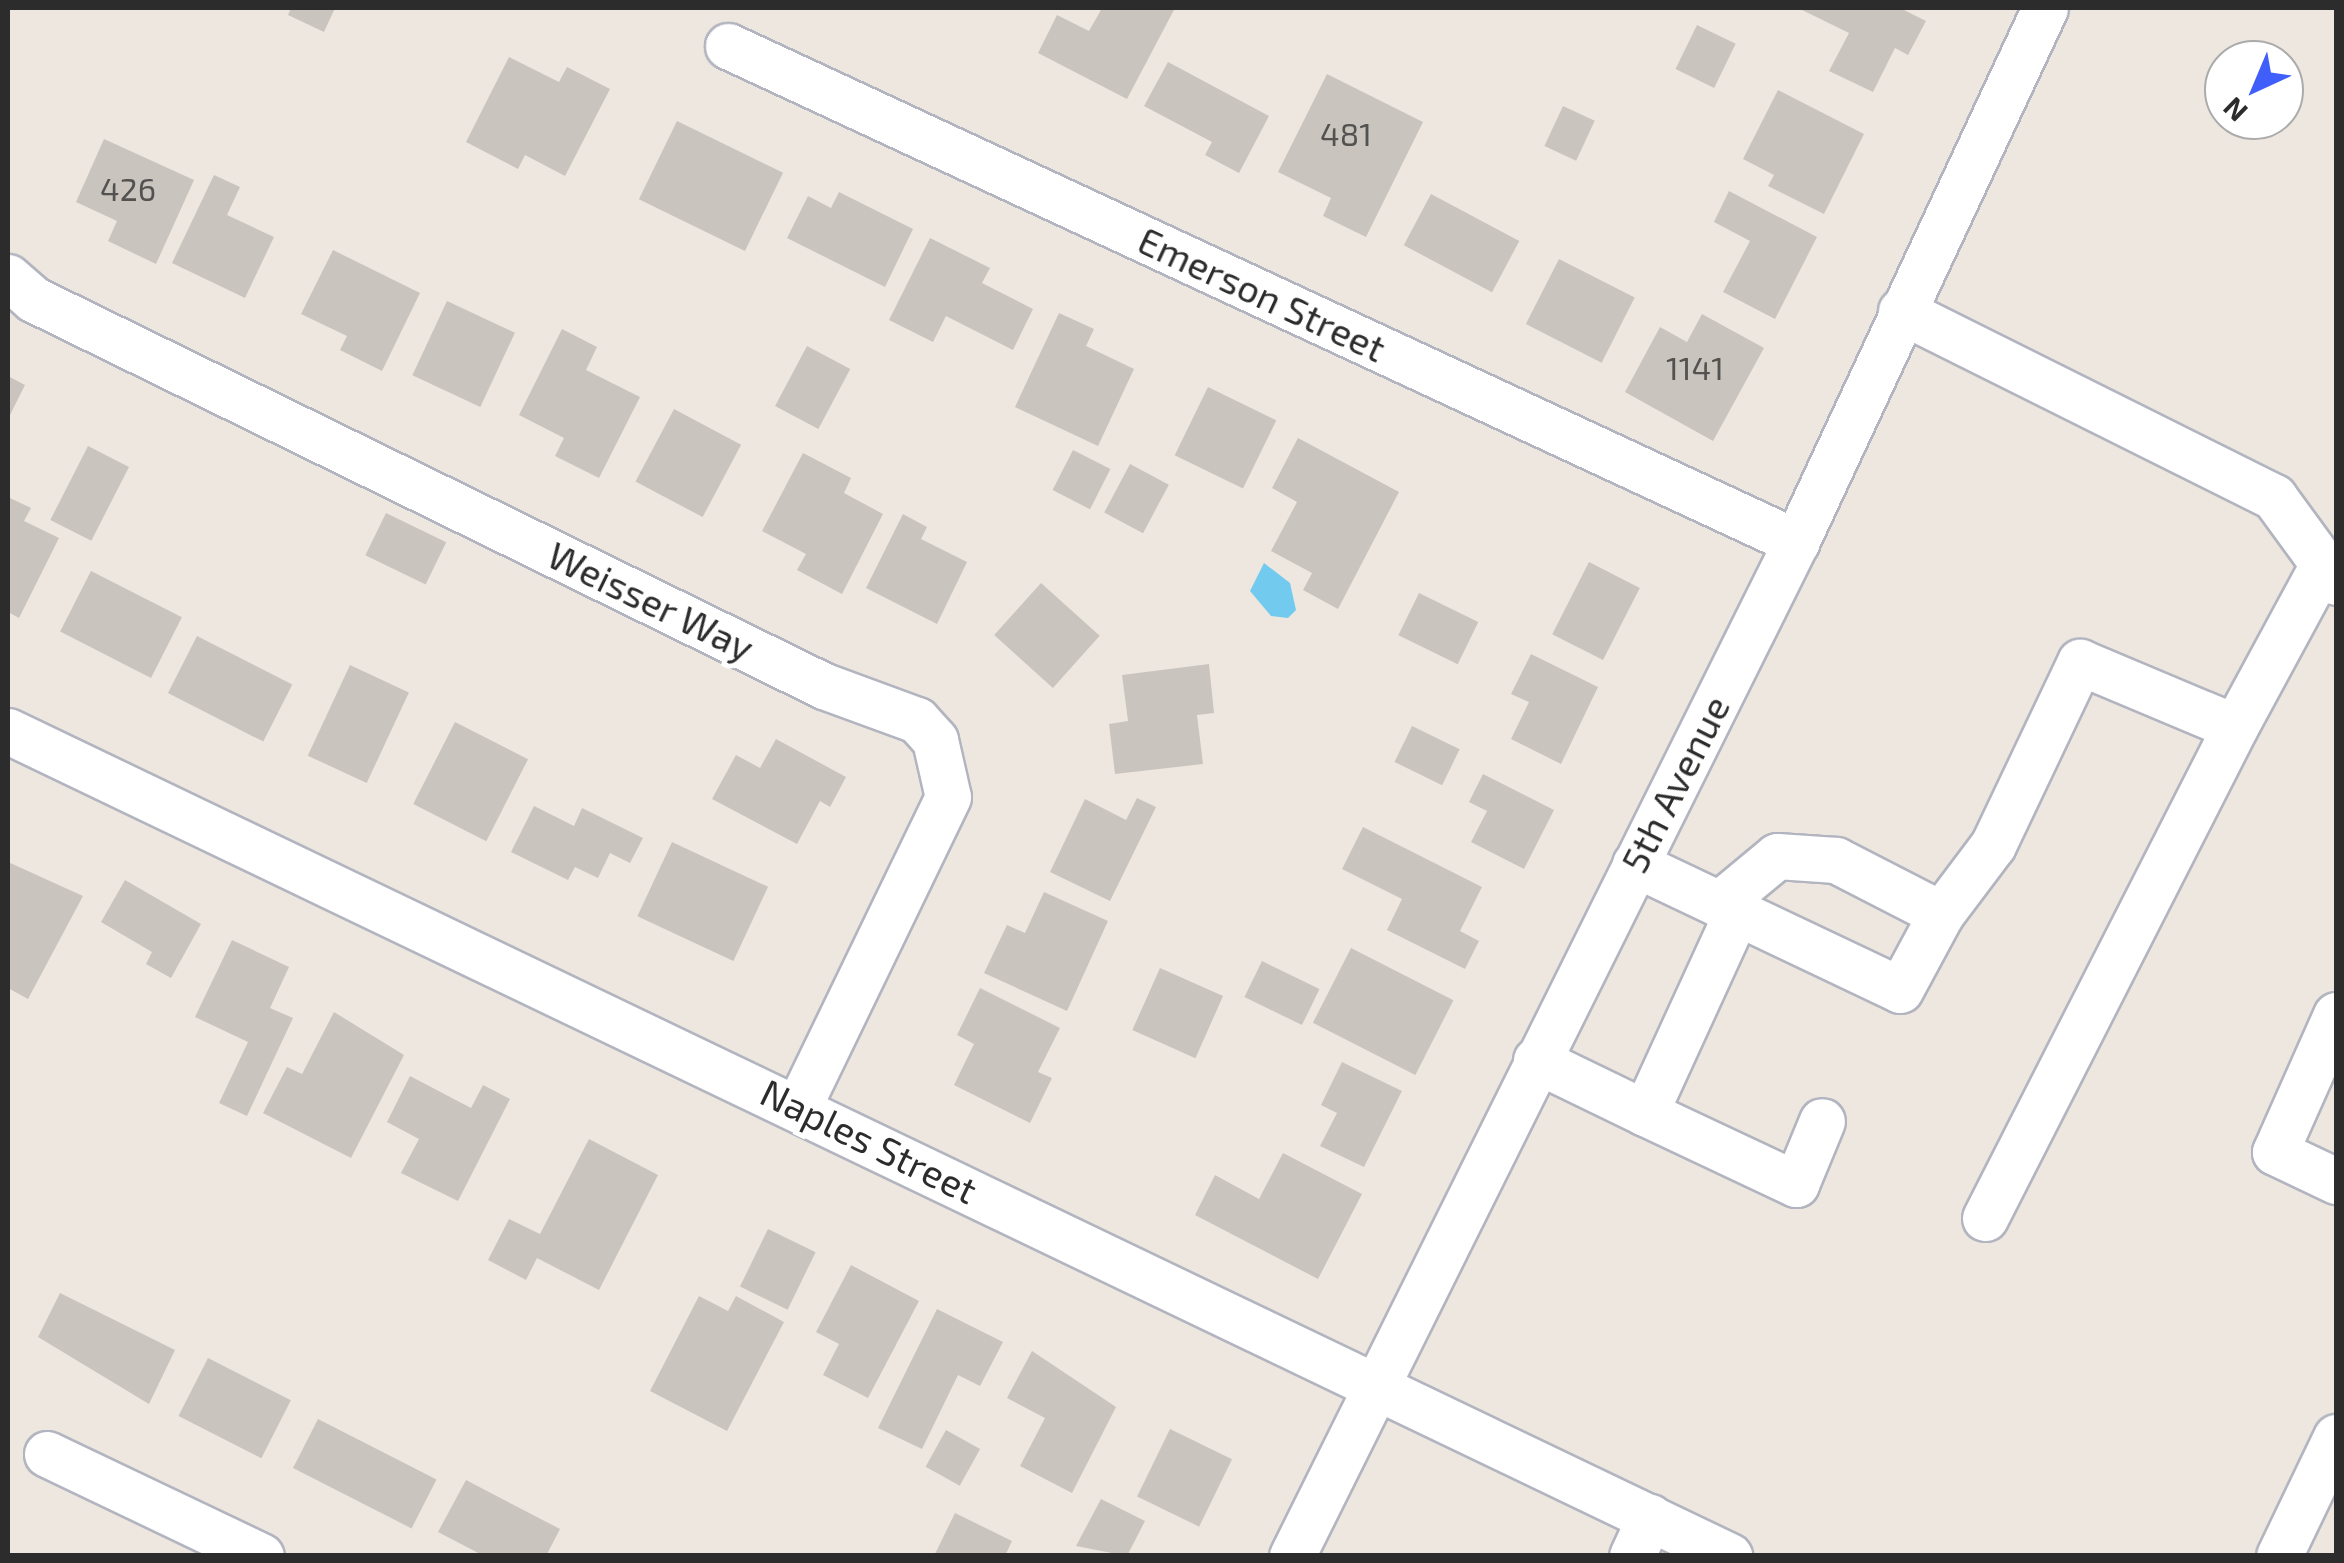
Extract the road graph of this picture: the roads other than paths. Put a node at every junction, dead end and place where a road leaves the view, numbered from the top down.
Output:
1 (2045, 8) edge
2 (728, 46) dead end
3 (8, 278) edge
4 (1901, 311) junction
5 (1796, 542) junction
6 (2330, 573) edge
7 (2235, 726) junction
8 (8, 731) edge
9 (1635, 864) junction
10 (1728, 908) junction
11 (1941, 914) junction
12 (2336, 1015) edge
13 (1536, 1060) junction
14 (798, 1106) junction
15 (1645, 1113) junction
16 (1822, 1121) dead end
17 (2336, 1182) edge
18 (1985, 1218) dead end
19 (1374, 1384) junction
20 (2336, 1438) edge
21 (47, 1454) dead end
22 (1641, 1536) edge
23 (261, 1556) edge
24 (1292, 1556) edge
25 (1729, 1556) edge
26 (2279, 1556) edge

1 - 4 street, 5th Avenue
2 - 5 street, Emerson Street
3 - 14 street, Weisser Way
4 - 5 street, 5th Avenue
4 - 6 street
5 - 9 street, 5th Avenue
6 - 7 street
7 - 11 street
7 - 18 street
8 - 14 street, Naples Street
9 - 10 street
9 - 13 street, 5th Avenue
10 - 11 street
10 - 11 street
10 - 15 street
12 - 17 street
13 - 15 street
13 - 19 street, 5th Avenue
14 - 19 street, Naples Street
15 - 16 street
19 - 22 street, Naples Street
19 - 24 street, 5th Avenue
20 - 26 street
21 - 23 street
22 - 25 street, Naples Street

